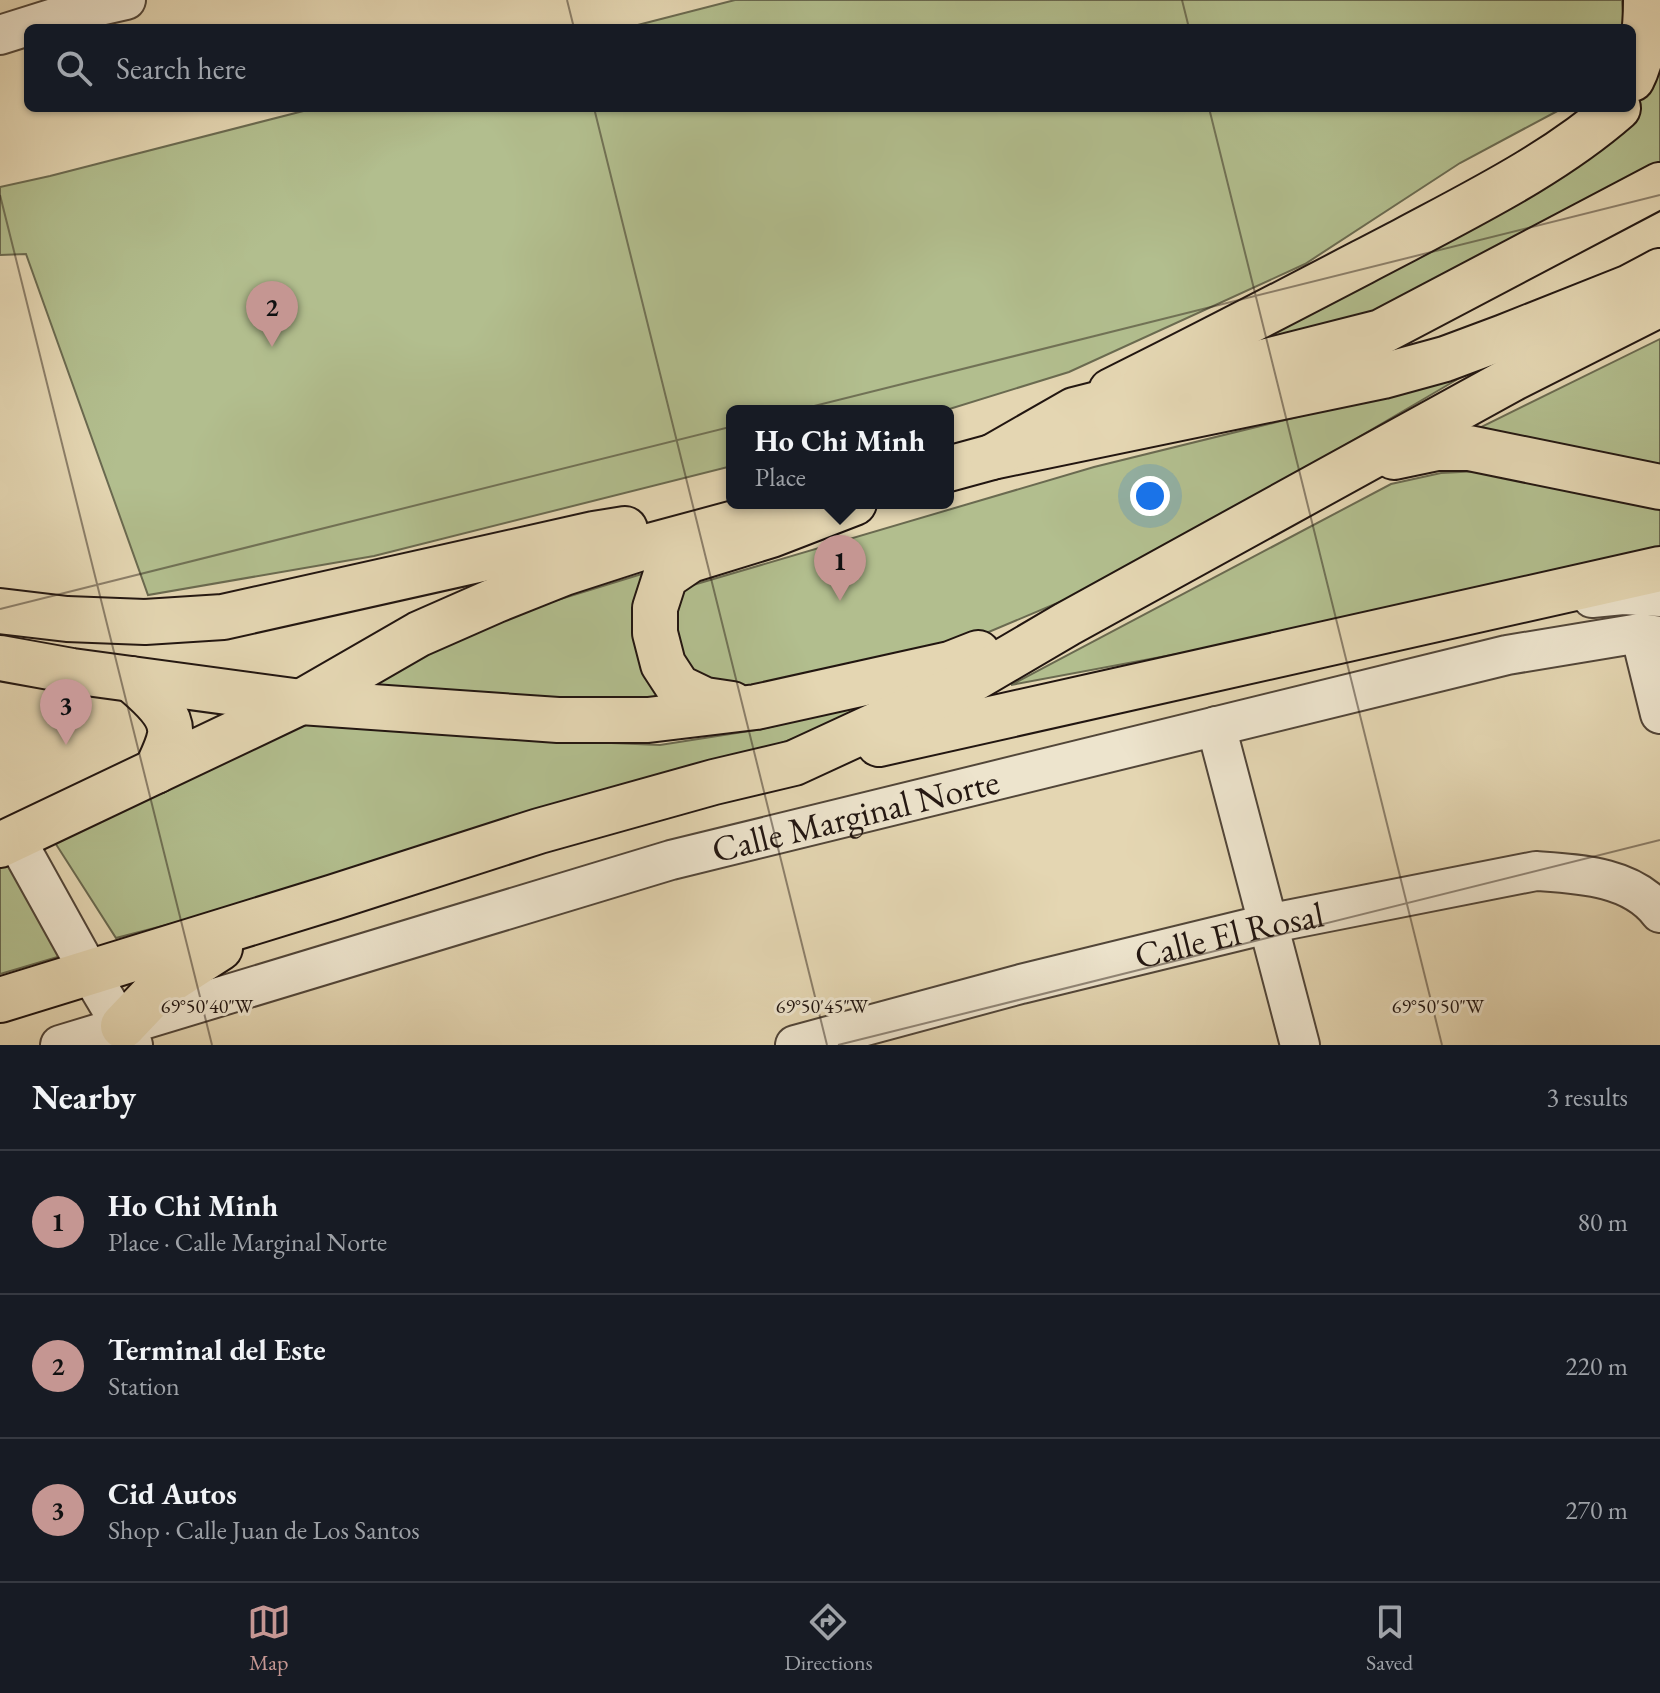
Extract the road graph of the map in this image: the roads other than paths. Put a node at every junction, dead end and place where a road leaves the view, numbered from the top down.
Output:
1 (126, 0) edge
2 (1646, 0) edge
3 (35, 24) edge
4 (24, 27) edge
5 (0, 35) edge
6 (1636, 70) edge
7 (1613, 112) edge
8 (1660, 185) edge
9 (1660, 271) edge
10 (1660, 304) edge
11 (1074, 410) junction
12 (992, 457) junction
13 (954, 467) edge
14 (1660, 487) edge
15 (1289, 502) junction
16 (770, 509) edge
17 (787, 509) edge
18 (838, 509) edge
19 (1660, 569) edge
20 (1660, 597) edge
21 (1111, 600) junction
22 (0, 611) edge
23 (1466, 611) junction
24 (1650, 634) edge
25 (0, 658) edge
26 (131, 679) junction
27 (301, 702) junction
28 (756, 707) junction
29 (1660, 714) edge
30 (1216, 726) junction
31 (794, 763) junction
32 (156, 771) junction
33 (8, 842) edge
34 (334, 897) junction
35 (1660, 913) edge
36 (1267, 924) junction
37 (90, 973) junction
38 (0, 1000) edge
39 (128, 1036) edge
40 (60, 1045) edge
41 (795, 1045) edge
42 (1300, 1045) edge

1 - 3 street
2 - 6 main road
4 - 5 street
7 - 11 main road
8 - 11 main road
9 - 12 main road
10 - 15 main road
11 - 12 main road
12 - 13 main road
14 - 15 main road
15 - 21 main road
16 - 22 main road
17 - 27 main road
18 - 28 main road
19 - 23 main road
20 - 23 street
21 - 28 main road
21 - 31 main road
23 - 31 main road
24 - 29 street
24 - 30 street, Calle Marginal Norte
25 - 26 main road
26 - 27 main road
26 - 32 main road
27 - 28 main road
27 - 32 main road
30 - 36 street
30 - 39 street, Calle Marginal Norte
31 - 34 main road
32 - 33 main road
33 - 37 street
34 - 37 main road
34 - 39 main road
35 - 36 street, Calle El Rosal
36 - 41 street, Calle El Rosal
36 - 42 street
37 - 38 main road
37 - 39 street
39 - 40 street, Calle Marginal Norte

